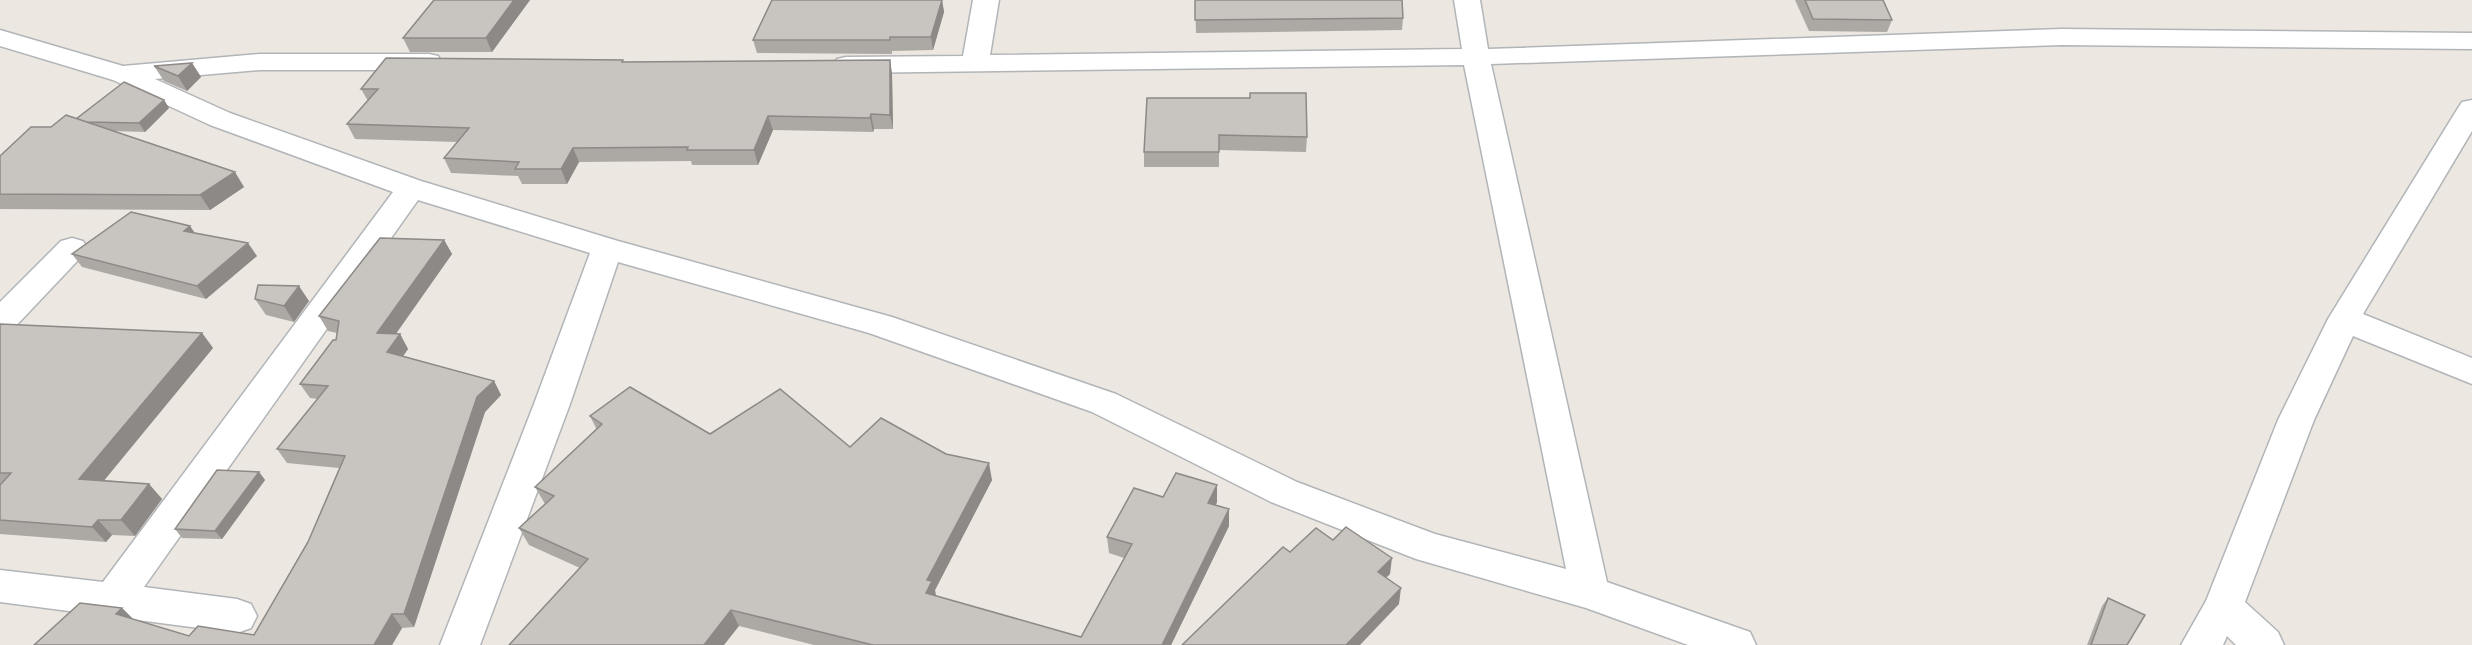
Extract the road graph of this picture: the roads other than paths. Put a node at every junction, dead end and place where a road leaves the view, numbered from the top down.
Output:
1 (986, 0) edge
2 (1467, 0) edge
3 (0, 38) edge
4 (2472, 41) edge
5 (1476, 57) junction
6 (455, 62) edge
7 (975, 64) junction
8 (824, 65) edge
9 (122, 74) junction
10 (2469, 121) edge
11 (411, 188) junction
12 (72, 248) dead end
13 (607, 248) junction
14 (2344, 319) junction
15 (0, 322) edge
16 (2472, 372) edge
17 (0, 586) edge
18 (1590, 591) junction
19 (112, 601) junction
20 (2223, 608) junction
21 (237, 616) dead end
22 (460, 645) edge
23 (1736, 645) edge
24 (2201, 645) edge
25 (2264, 645) edge

1 - 7 street
2 - 5 street
3 - 9 street
4 - 5 street
5 - 7 street
5 - 18 street
6 - 9 street
7 - 8 street
9 - 11 street
10 - 14 street
11 - 13 street
11 - 19 street
12 - 15 street
13 - 18 street
13 - 22 street
14 - 16 street
14 - 20 street
17 - 19 street
18 - 23 street
19 - 21 street
20 - 24 street
20 - 25 street

